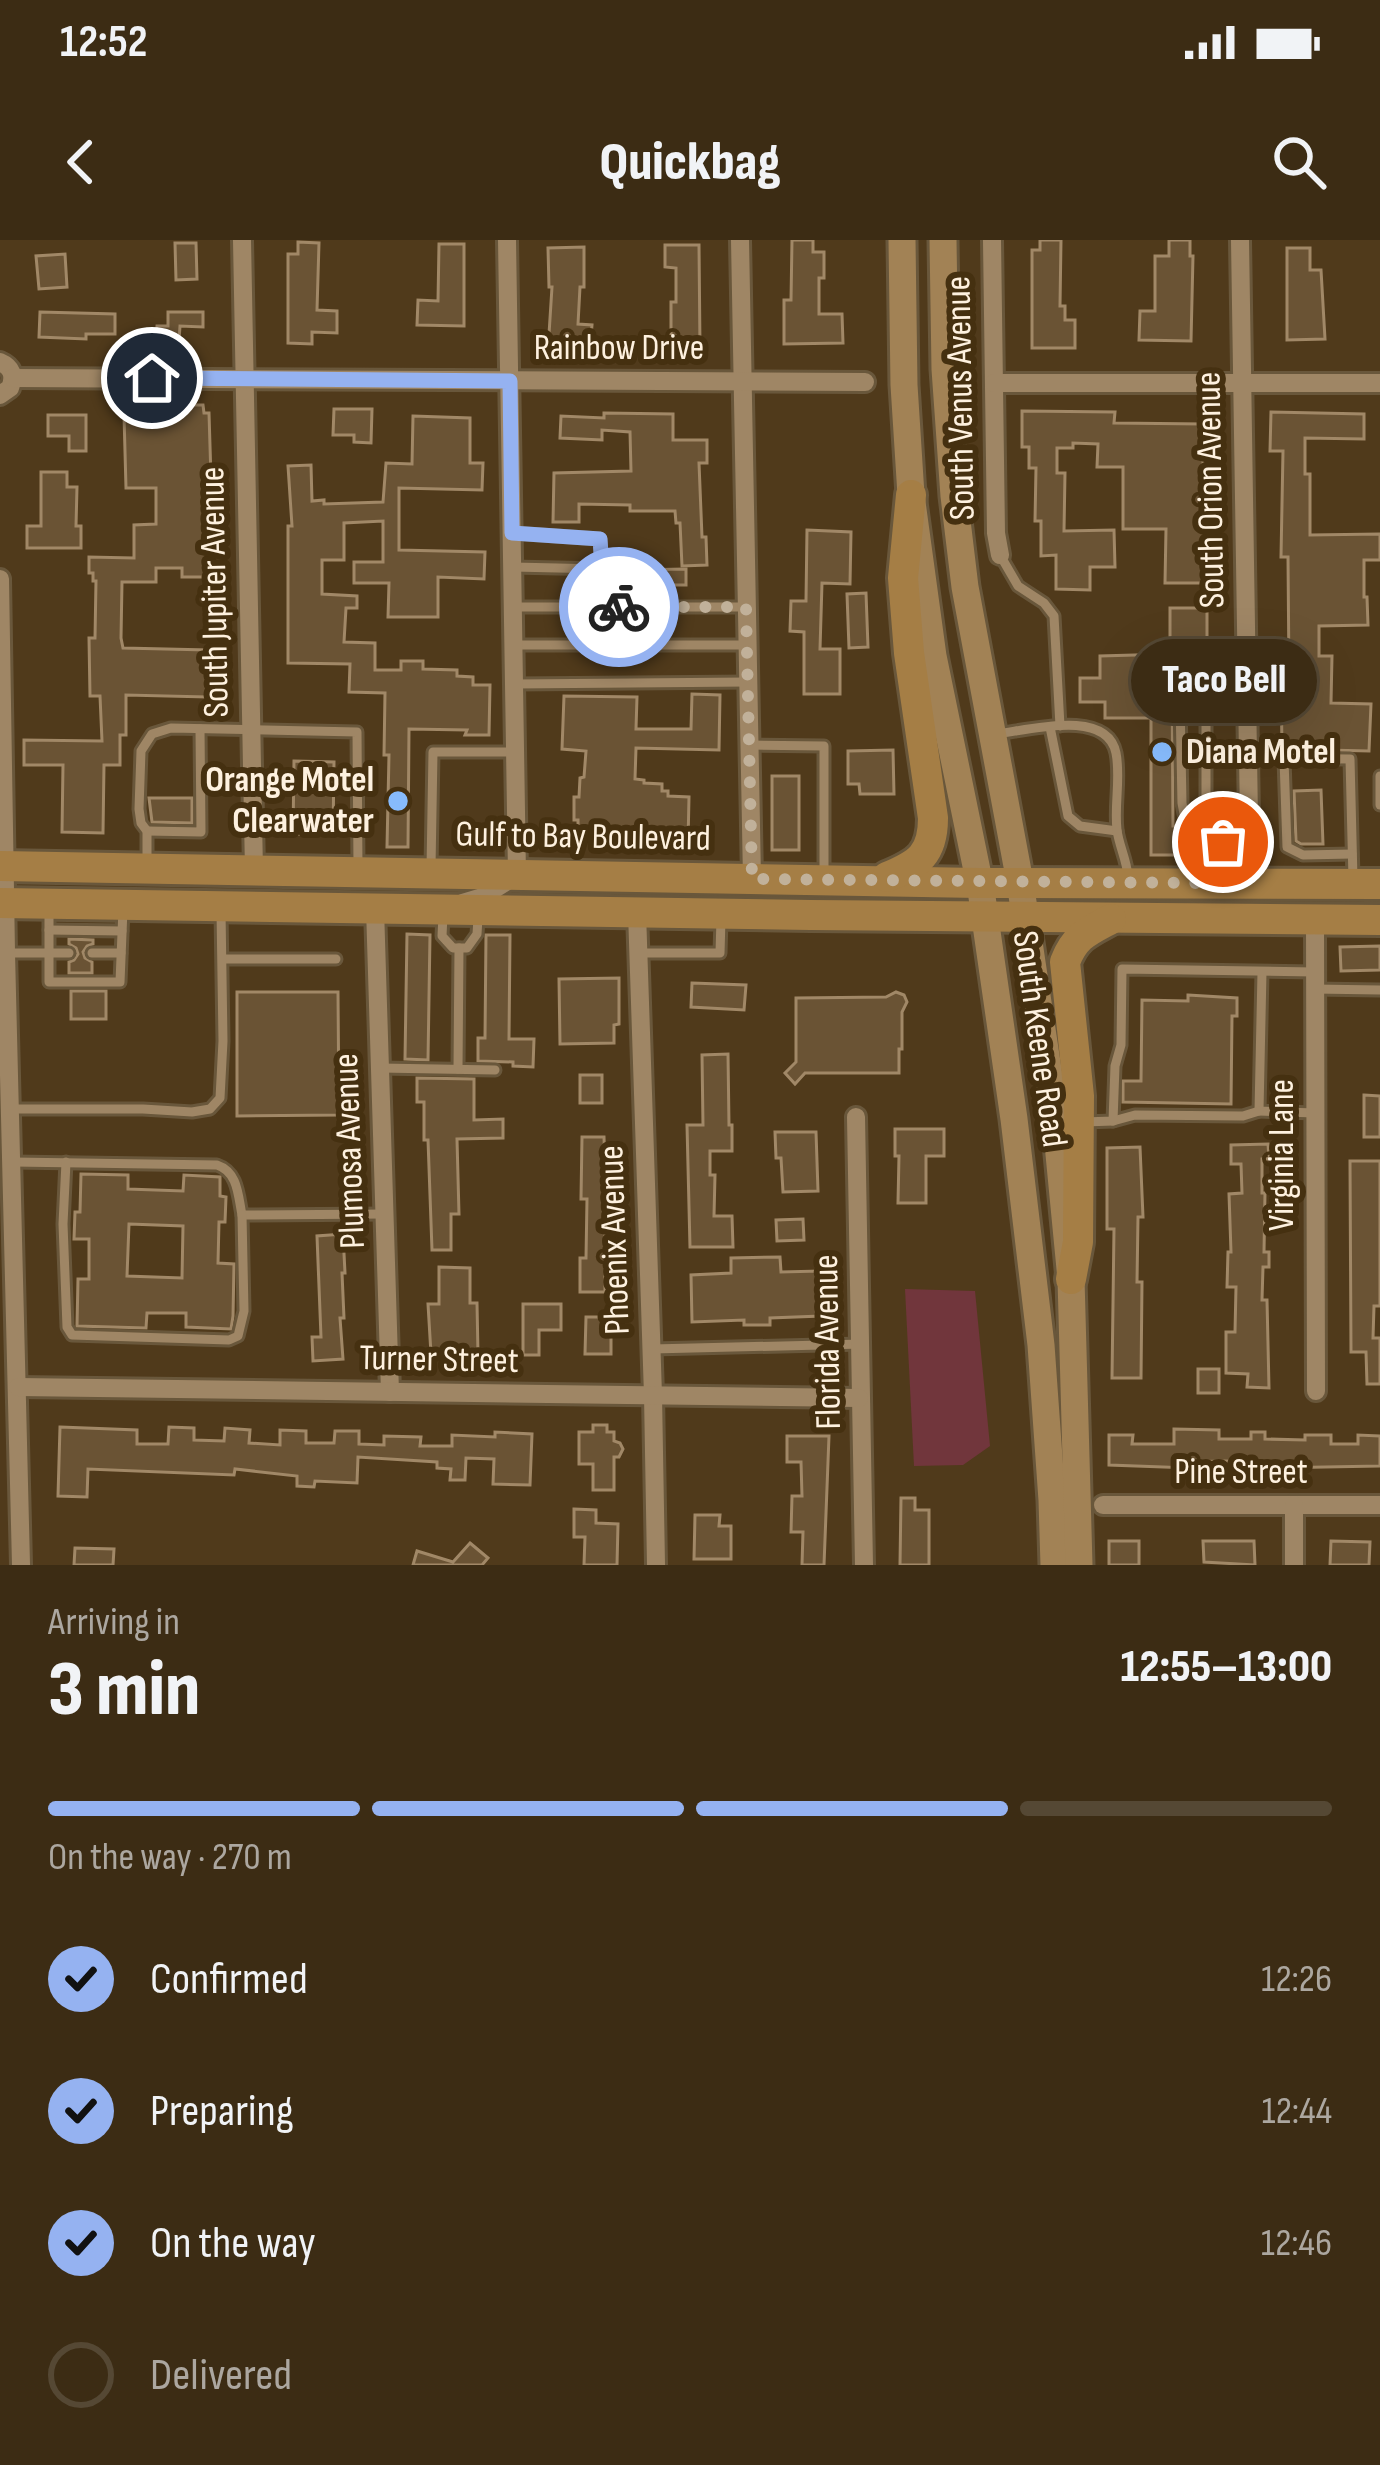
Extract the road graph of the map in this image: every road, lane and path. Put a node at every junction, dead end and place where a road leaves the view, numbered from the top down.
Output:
1 (242, 240) edge
2 (508, 240) edge
3 (740, 240) edge
4 (902, 240) edge
5 (943, 240) edge
6 (992, 240) edge
7 (1240, 240) edge
8 (7, 370) edge
9 (244, 378) junction
10 (510, 381) junction
11 (741, 382) junction
12 (865, 382) dead end
13 (994, 383) junction
14 (1243, 383) junction
15 (1380, 383) edge
16 (0, 394) edge
17 (911, 495) junction
18 (512, 533) junction
19 (1000, 555) joint
20 (513, 567) junction
21 (602, 568) junction
22 (0, 579) edge
23 (0, 605) edge
24 (514, 607) junction
25 (616, 607) junction
26 (746, 607) junction
27 (514, 645) junction
28 (747, 645) junction
29 (0, 660) edge
30 (748, 682) junction
31 (515, 684) junction
32 (1055, 726) junction
33 (200, 729) junction
34 (251, 732) junction
35 (991, 735) junction
36 (750, 745) junction
37 (516, 752) junction
38 (1248, 758) junction
39 (1284, 759) junction
40 (1380, 776) edge
41 (1380, 805) edge
42 (1196, 826) junction
43 (147, 831) junction
44 (1117, 831) junction
45 (1196, 841) junction
46 (1250, 842) junction
47 (2, 866) edge
48 (147, 868) junction
49 (254, 871) junction
50 (358, 872) junction
51 (431, 874) junction
52 (1362, 874) edge
53 (517, 875) junction
54 (752, 879) junction
55 (824, 880) junction
56 (879, 881) junction
57 (1020, 882) junction
58 (980, 883) junction
59 (1196, 883) junction
60 (1129, 884) junction
61 (1250, 884) junction
62 (2, 903) edge
63 (221, 906) junction
64 (375, 908) junction
65 (444, 909) junction
66 (478, 910) junction
67 (638, 912) junction
68 (721, 914) junction
69 (49, 917) junction
70 (986, 917) junction
71 (1024, 917) junction
72 (123, 918) junction
73 (1112, 919) junction
74 (1315, 920) junction
75 (1380, 920) edge
76 (460, 948) junction
77 (69, 952) dead end
78 (6, 953) junction
79 (49, 953) junction
80 (92, 953) dead end
81 (122, 953) junction
82 (639, 953) junction
83 (336, 958) dead end
84 (223, 959) junction
85 (1262, 972) junction
86 (1314, 981) junction
87 (1380, 990) edge
88 (4, 1040) edge
89 (380, 1068) junction
90 (458, 1069) junction
91 (495, 1070) dead end
92 (10, 1109) junction
93 (1259, 1111) junction
94 (1315, 1113) junction
95 (856, 1117) dead end
96 (1113, 1120) junction
97 (1078, 1122) junction
98 (6, 1130) edge
99 (11, 1162) junction
100 (66, 1162) junction
101 (386, 1214) junction
102 (242, 1215) junction
103 (1071, 1279) junction
104 (8, 1312) edge
105 (862, 1344) junction
106 (652, 1349) junction
107 (18, 1387) junction
108 (1316, 1391) dead end
109 (390, 1392) junction
110 (653, 1395) junction
111 (860, 1398) junction
112 (1103, 1505) dead end
113 (1294, 1505) junction
114 (1380, 1505) edge
115 (21, 1565) edge
116 (656, 1565) edge
117 (864, 1565) edge
118 (1054, 1565) edge
119 (1079, 1565) edge
120 (1294, 1565) edge

1 - 9 street, South Jupiter Avenue
2 - 10 street
3 - 11 street
4 - 17 main road, South Keene Road
5 - 35 main road, South Keene Road
6 - 13 street, South Venus Avenue
7 - 14 street, South Orion Avenue
8 - 9 street, Rainbow Drive
8 - 16 street
9 - 10 street, Rainbow Drive
9 - 34 street, South Jupiter Avenue
10 - 11 street, Rainbow Drive
10 - 18 street
11 - 12 street, Rainbow Drive
11 - 26 street
13 - 14 street
13 - 19 street, South Venus Avenue
14 - 15 street
14 - 38 street, South Orion Avenue
17 - 56 main road
17 - 58 main road, South Keene Road
18 - 20 street
18 - 21 lane
19 - 32 lane
20 - 21 lane
20 - 24 street
21 - 25 lane
22 - 23 street
23 - 29 street
24 - 25 lane
24 - 27 street
25 - 26 lane
26 - 28 street
27 - 28 lane
27 - 31 street
28 - 30 street
29 - 47 street
30 - 31 lane
30 - 36 street
31 - 37 street
32 - 35 lane
32 - 44 lane
32 - 44 lane
33 - 34 lane
33 - 43 lane
33 - 43 lane
34 - 49 street, South Jupiter Avenue
34 - 50 lane
35 - 57 main road, South Keene Road
36 - 54 street
36 - 55 lane
37 - 51 lane
37 - 53 street
38 - 39 lane
38 - 46 street, South Orion Avenue
39 - 52 lane
39 - 52 lane
40 - 41 lane
42 - 42 lane
42 - 45 lane
43 - 48 lane
44 - 60 lane
45 - 46 lane
45 - 59 lane
46 - 61 street, South Orion Avenue
47 - 48 main road, Gulf to Bay Boulevard
47 - 62 street
48 - 49 main road, Gulf to Bay Boulevard
49 - 50 main road, Gulf to Bay Boulevard
50 - 51 main road, Gulf to Bay Boulevard
51 - 53 main road, Gulf to Bay Boulevard
52 - 61 main road, Gulf to Bay Boulevard
53 - 54 main road, Gulf to Bay Boulevard
53 - 65 street
54 - 55 main road, Gulf to Bay Boulevard
55 - 56 main road, Gulf to Bay Boulevard
56 - 58 main road, Gulf to Bay Boulevard
57 - 58 main road, Gulf to Bay Boulevard
57 - 60 main road, Gulf to Bay Boulevard
57 - 71 main road, South Keene Road
58 - 70 main road, South Keene Road
59 - 60 main road, Gulf to Bay Boulevard
59 - 61 main road, Gulf to Bay Boulevard
62 - 69 main road, Gulf to Bay Boulevard
62 - 78 street
63 - 64 main road, Gulf to Bay Boulevard
63 - 72 main road, Gulf to Bay Boulevard
63 - 84 lane
64 - 65 main road, Gulf to Bay Boulevard
64 - 89 street, Plumosa Avenue
65 - 66 main road, Gulf to Bay Boulevard
65 - 76 lane
66 - 67 main road, Gulf to Bay Boulevard
66 - 76 lane
67 - 68 main road, Gulf to Bay Boulevard
67 - 82 street, Phoenix Avenue
68 - 70 main road, Gulf to Bay Boulevard
68 - 82 lane
69 - 72 main road, Gulf to Bay Boulevard
69 - 79 lane
70 - 71 main road, Gulf to Bay Boulevard
70 - 118 main road, South Keene Road
71 - 73 main road, Gulf to Bay Boulevard
71 - 103 main road, South Keene Road
72 - 81 lane
73 - 74 main road, Gulf to Bay Boulevard
73 - 97 main road
74 - 75 main road, Gulf to Bay Boulevard
74 - 86 street, Virginia Lane
76 - 90 lane
77 - 79 lane
78 - 79 lane
78 - 88 street
79 - 81 lane
80 - 81 lane
82 - 106 street, Phoenix Avenue
83 - 84 lane
84 - 92 lane
85 - 86 lane
85 - 93 lane
85 - 96 lane
86 - 87 lane
86 - 94 street, Virginia Lane
88 - 92 street
89 - 90 lane
89 - 101 street, Plumosa Avenue
90 - 91 lane
92 - 98 street
93 - 94 lane
93 - 96 lane
94 - 108 street, Virginia Lane
95 - 105 street, Florida Avenue
96 - 97 lane
97 - 103 main road
98 - 99 street
99 - 100 lane
99 - 104 street
100 - 102 lane
100 - 102 lane
101 - 102 lane
101 - 109 street, Plumosa Avenue
103 - 119 main road, South Keene Road
104 - 107 street
105 - 106 lane
105 - 111 street, Florida Avenue
106 - 110 street, Phoenix Avenue
107 - 109 street, Turner Street
107 - 115 street
109 - 110 street, Turner Street
110 - 111 street, Turner Street
110 - 116 street, Phoenix Avenue
111 - 117 street, Florida Avenue
112 - 113 street, Pine Street
113 - 114 street, Pine Street
113 - 120 street

